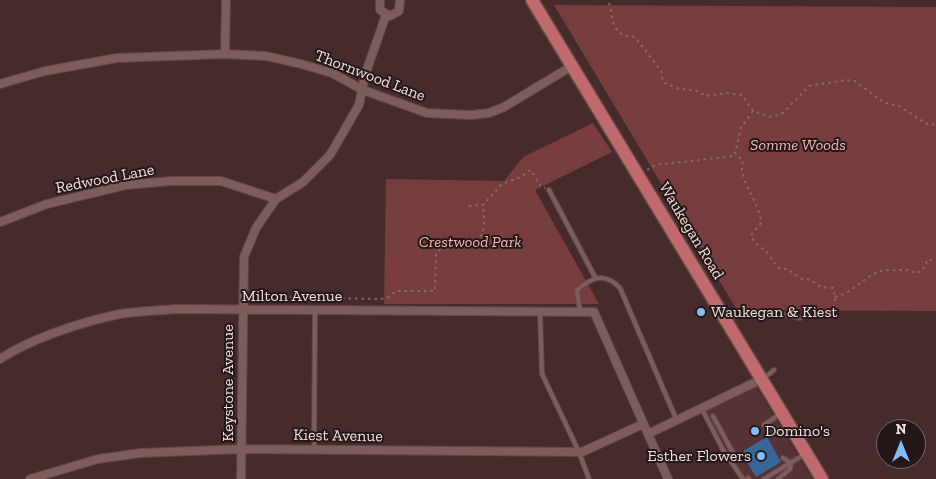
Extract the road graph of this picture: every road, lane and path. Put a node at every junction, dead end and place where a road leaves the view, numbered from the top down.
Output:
1 (226, 0) edge
2 (380, 0) edge
3 (400, 0) edge
4 (532, 0) edge
5 (609, 3) dead end
6 (386, 15) junction
7 (225, 54) junction
8 (572, 66) junction
9 (0, 84) edge
10 (363, 90) junction
11 (753, 111) junction
12 (936, 125) edge
13 (736, 156) junction
14 (638, 175) junction
15 (549, 190) joint
16 (276, 199) junction
17 (483, 205) junction
18 (469, 206) dead end
19 (0, 222) edge
20 (936, 262) edge
21 (595, 277) junction
22 (242, 297) junction
23 (835, 297) junction
24 (242, 309) junction
25 (315, 310) junction
26 (540, 311) junction
27 (580, 312) junction
28 (833, 313) dead end
29 (741, 314) dead end
30 (780, 314) dead end
31 (800, 318) dead end
32 (726, 320) junction
33 (0, 359) edge
34 (774, 370) dead end
35 (762, 379) junction
36 (702, 409) junction
37 (782, 413) junction
38 (713, 416) dead end
39 (677, 421) junction
40 (643, 424) junction
41 (764, 425) dead end
42 (648, 434) junction
43 (242, 448) junction
44 (314, 449) junction
45 (579, 452) junction
46 (733, 453) dead end
47 (806, 453) junction
48 (784, 458) dead end
49 (791, 463) junction
50 (30, 479) edge
51 (241, 479) edge
52 (589, 479) edge
53 (668, 479) edge
54 (747, 479) edge
55 (764, 479) edge
56 (778, 479) edge
57 (822, 479) edge

1 - 7 street
2 - 6 street
3 - 6 street
4 - 8 main road, Waukegan Road
5 - 11 path
6 - 10 street, Keystone Avenue
7 - 9 street, Thornwood Lane
7 - 10 street, Thornwood Lane
8 - 10 street, Thornwood Lane
8 - 14 main road, Waukegan Road
10 - 16 street, Keystone Avenue
11 - 12 path
11 - 13 path
13 - 14 path
13 - 23 path
14 - 32 main road, Waukegan Road
15 - 17 path
15 - 21 lane
16 - 19 street, Redwood Lane
16 - 22 street, Keystone Avenue
17 - 18 path
17 - 22 path
20 - 23 path
21 - 27 lane
21 - 39 lane
22 - 24 street, Keystone Avenue
23 - 28 path
24 - 25 street, Milton Avenue
24 - 33 street, Milton Avenue
24 - 43 street, Keystone Avenue
25 - 26 street, Milton Avenue
25 - 44 lane
26 - 27 street, Milton Avenue
26 - 45 lane
27 - 40 street, Milton Avenue
29 - 32 lane
30 - 31 lane
32 - 35 main road, Waukegan Road
34 - 35 lane
35 - 36 street
35 - 37 main road, Waukegan Road
36 - 39 street
36 - 54 lane
37 - 41 lane
37 - 47 main road, Waukegan Road
38 - 46 lane
39 - 42 street
40 - 42 street
40 - 45 street, Kiest Avenue
42 - 53 street
43 - 44 street, Kiest Avenue
43 - 50 street, Kiest Avenue
43 - 51 street, Keystone Avenue
44 - 45 street, Kiest Avenue
45 - 52 lane
47 - 49 lane
47 - 57 main road, Waukegan Road
48 - 49 lane
49 - 55 lane
49 - 56 lane

